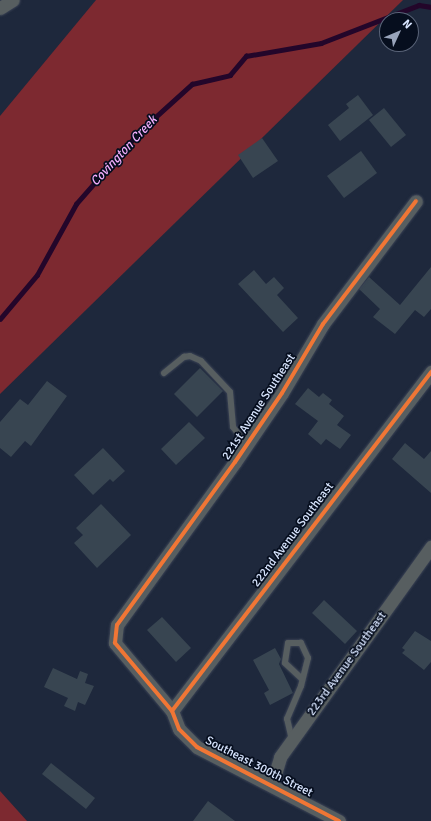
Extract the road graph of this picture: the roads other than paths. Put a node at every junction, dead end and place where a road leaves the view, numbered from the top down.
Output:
1 (13, 0) edge
2 (0, 8) edge
3 (416, 201) dead end
4 (431, 372) edge
5 (164, 373) dead end
6 (247, 445) junction
7 (431, 548) edge
8 (117, 625) joint
9 (302, 679) junction
10 (172, 711) junction
11 (292, 740) junction
12 (272, 784) junction
13 (339, 821) edge

1 - 2 street
3 - 6 street, 221st Avenue Southeast
4 - 10 street, 222nd Avenue Southeast
5 - 6 lane
6 - 8 street, 221st Avenue Southeast
7 - 11 street, 223rd Avenue Southeast
8 - 10 street, Southeast 300th Street
9 - 9 lane
9 - 11 lane
10 - 12 street, Southeast 300th Street
11 - 12 street, 223rd Avenue Southeast
12 - 13 street, Southeast 300th Street

